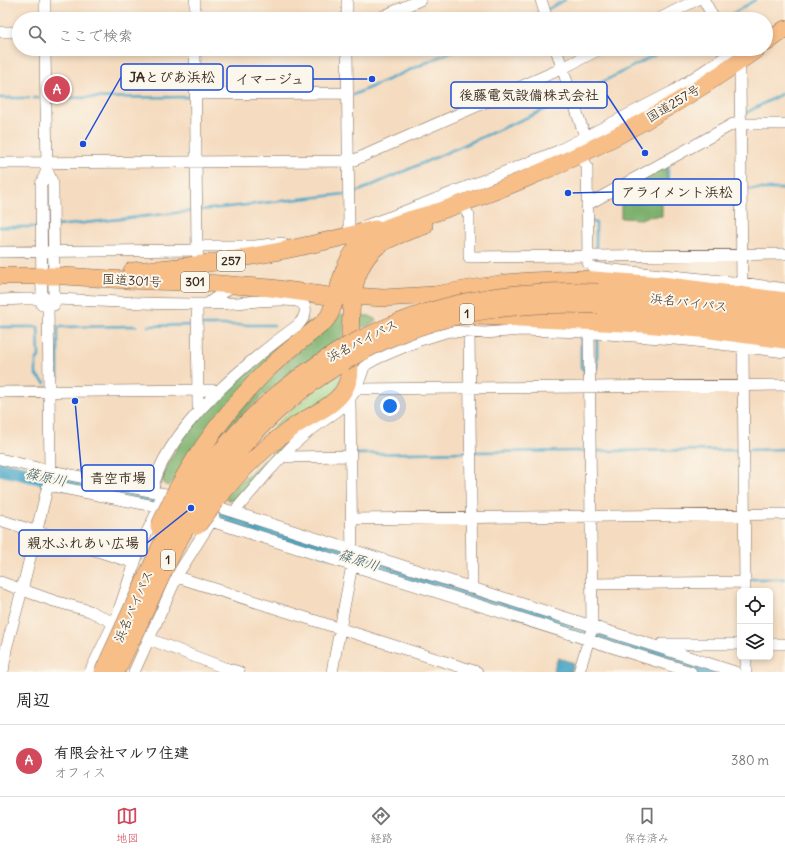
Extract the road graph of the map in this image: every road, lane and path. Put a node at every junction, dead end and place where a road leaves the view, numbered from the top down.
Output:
1 (45, 0) edge
2 (195, 0) edge
3 (347, 0) edge
4 (420, 0) edge
5 (541, 0) edge
6 (696, 0) edge
7 (704, 0) edge
8 (45, 12) edge
9 (195, 12) edge
10 (347, 12) edge
11 (393, 12) edge
12 (545, 12) edge
13 (673, 12) edge
14 (710, 12) edge
15 (785, 29) edge
16 (0, 32) edge
17 (12, 32) edge
18 (773, 38) edge
19 (45, 56) edge
20 (195, 56) edge
21 (347, 56) edge
22 (558, 56) edge
23 (586, 56) edge
24 (731, 56) edge
25 (732, 56) edge
26 (562, 68) junction
27 (348, 93) junction
28 (196, 94) junction
29 (741, 124) junction
30 (785, 124) edge
31 (585, 147) junction
32 (348, 161) junction
33 (196, 162) junction
34 (0, 163) edge
35 (47, 166) junction
36 (498, 190) junction
37 (588, 202) junction
38 (464, 207) junction
39 (588, 223) junction
40 (395, 224) junction
41 (428, 224) junction
42 (351, 233) junction
43 (47, 250) junction
44 (0, 252) edge
45 (198, 254) junction
46 (742, 254) junction
47 (785, 254) edge
48 (588, 256) junction
49 (0, 276) edge
50 (53, 276) junction
51 (742, 283) junction
52 (234, 285) junction
53 (785, 289) edge
54 (336, 297) junction
55 (352, 299) junction
56 (0, 300) edge
57 (48, 301) junction
58 (785, 301) edge
59 (591, 303) junction
60 (202, 304) junction
61 (785, 314) edge
62 (785, 327) edge
63 (469, 332) junction
64 (785, 340) edge
65 (743, 346) junction
66 (785, 352) edge
67 (785, 384) edge
68 (743, 385) junction
69 (589, 386) junction
70 (49, 388) junction
71 (470, 388) junction
72 (356, 389) junction
73 (198, 390) junction
74 (0, 392) edge
75 (217, 393) junction
76 (350, 399) junction
77 (202, 409) junction
78 (284, 454) junction
79 (351, 456) junction
80 (0, 459) edge
81 (49, 478) junction
82 (187, 505) junction
83 (234, 512) junction
84 (785, 514) edge
85 (744, 515) junction
86 (591, 516) junction
87 (472, 518) junction
88 (352, 519) junction
89 (0, 520) edge
90 (37, 532) junction
91 (352, 558) junction
92 (134, 566) junction
93 (176, 580) junction
94 (0, 582) edge
95 (591, 584) junction
96 (745, 587) edge
97 (470, 588) junction
98 (22, 590) junction
99 (122, 625) junction
100 (340, 629) junction
101 (591, 632) junction
102 (147, 643) junction
103 (737, 644) edge
104 (773, 644) edge
105 (785, 644) edge
106 (661, 648) junction
107 (746, 660) edge
108 (3, 672) edge
109 (90, 672) edge
110 (103, 672) edge
111 (116, 672) edge
112 (134, 672) edge
113 (239, 672) edge
114 (332, 672) edge
115 (477, 672) edge
116 (579, 672) edge
117 (691, 672) edge
118 (735, 672) edge
119 (746, 672) edge

1 - 8 street
2 - 9 street
3 - 10 street
4 - 11 street
5 - 12 street
6 - 13 street
7 - 14 street
15 - 18 highway
16 - 17 street
19 - 35 street
20 - 28 street
21 - 27 street
22 - 26 street
23 - 26 street
24 - 31 highway, 国道257号 / 257
25 - 29 street
26 - 31 street
26 - 32 street
27 - 28 street
27 - 32 street
28 - 33 street
29 - 30 street
29 - 37 street
29 - 46 street
31 - 36 highway, 国道257号 / 257
31 - 37 street
31 - 42 street
32 - 33 street
32 - 42 street
33 - 35 street
33 - 45 street
34 - 35 street
35 - 43 street
36 - 38 highway, 国道257号 / 257
36 - 40 highway, 国道257号 / 257
37 - 39 street
38 - 41 highway, 国道257号 / 257
38 - 48 street
39 - 48 street
39 - 59 street
40 - 42 highway, 257
40 - 54 highway, 国道257号 / 257
41 - 54 highway, 257
41 - 55 highway, 国道257号 / 257
42 - 45 highway, 257
43 - 44 street
43 - 45 street
43 - 50 street
45 - 50 highway, 257
46 - 47 street
46 - 48 street
46 - 51 street
48 - 59 street
48 - 59 street
49 - 50 highway, 国道301号 / 301
50 - 52 highway, 国道301号 / 301
50 - 57 street
51 - 53 street
51 - 59 street
52 - 54 highway, 国道301号 / 301
52 - 60 street
54 - 55 highway, 国道301号
54 - 82 highway
55 - 59 highway
55 - 59 highway
55 - 82 highway, 国道257号
56 - 57 street
57 - 60 street
57 - 70 street
58 - 59 highway
59 - 61 highway, 浜名バイパス / 1
59 - 62 highway, 浜名バイパス / 1
59 - 63 street
59 - 64 highway
59 - 65 street
59 - 69 street
59 - 82 highway, 浜名バイパス / 1, bridge
60 - 73 street
60 - 75 street
63 - 71 street
63 - 72 street
65 - 66 street
65 - 68 street
67 - 68 street
68 - 69 street
68 - 85 street
69 - 71 street
69 - 86 street
70 - 73 street
70 - 74 street
70 - 81 street
71 - 72 street
71 - 87 street
72 - 76 street
73 - 75 street
73 - 77 street
75 - 77 street
76 - 78 street
76 - 79 street
77 - 82 street
78 - 79 street
78 - 83 street
79 - 88 street
80 - 81 street
81 - 82 street
81 - 82 street
81 - 90 street
82 - 83 street
82 - 91 street
82 - 92 street
82 - 93 street
82 - 99 highway, bridge
82 - 99 highway, bridge
83 - 91 street
84 - 85 street
85 - 86 street
85 - 96 street
86 - 87 street
86 - 95 street
87 - 88 street
87 - 97 street
88 - 91 street
89 - 90 street
90 - 92 street
90 - 98 street
91 - 97 street
91 - 100 street
91 - 101 street
92 - 93 street
92 - 99 street
93 - 100 street
93 - 102 street
94 - 98 street
95 - 96 street
95 - 101 street
97 - 101 street
98 - 99 street
98 - 108 street
99 - 102 street
99 - 109 street
99 - 110 highway, 浜名バイパス, bridge
99 - 111 highway, 浜名バイパス, bridge
100 - 114 street
100 - 115 street
101 - 106 street
101 - 116 street
101 - 117 street
102 - 112 street
102 - 113 street
103 - 106 street
104 - 105 street
106 - 118 street
107 - 119 street

